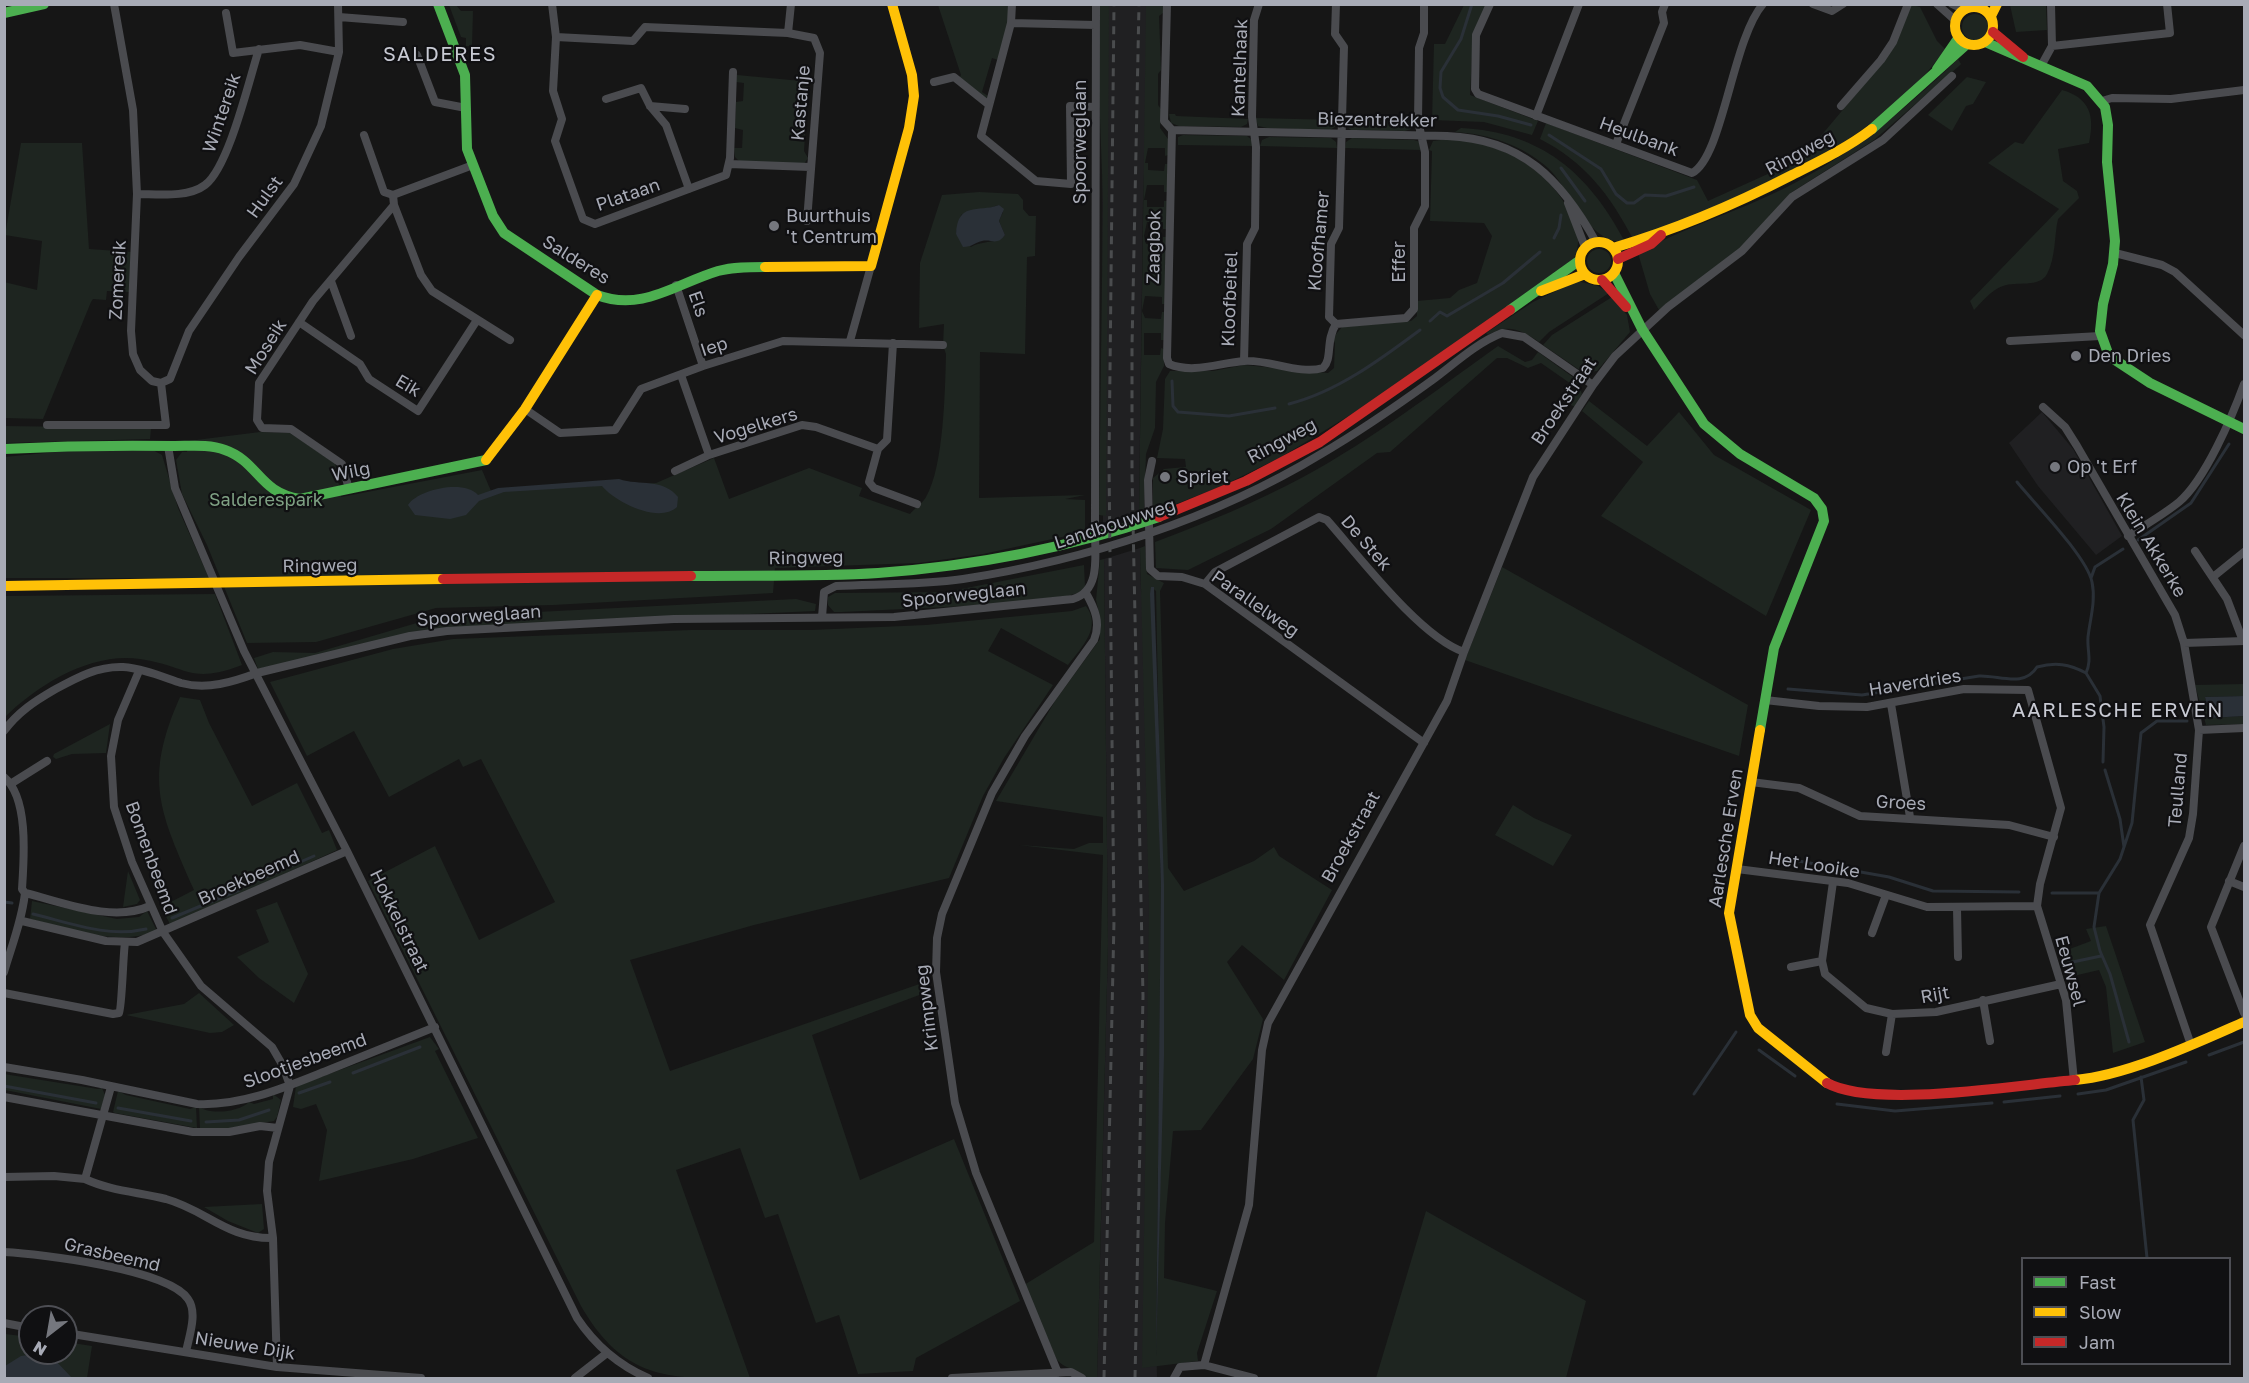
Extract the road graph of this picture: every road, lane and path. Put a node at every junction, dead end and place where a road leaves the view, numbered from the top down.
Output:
1 (44, 4) edge
2 (114, 4) edge
3 (338, 4) edge
4 (438, 4) edge
5 (552, 4) edge
6 (791, 4) edge
7 (892, 4) edge
8 (1012, 4) edge
9 (1096, 4) edge
10 (1167, 4) edge
11 (1259, 4) edge
12 (1336, 4) edge
13 (1424, 4) edge
14 (1491, 4) edge
15 (1579, 4) edge
16 (1665, 4) edge
17 (1763, 4) edge
18 (1813, 4) edge
19 (1844, 4) edge
20 (1908, 4) edge
21 (1936, 4) edge
22 (1952, 4) edge
23 (1997, 4) edge
24 (2051, 4) edge
25 (2167, 4) edge
26 (1964, 10) junction
27 (1986, 10) edge
28 (4, 13) edge
29 (226, 13) dead end
30 (339, 17) junction
31 (1956, 21) junction
32 (404, 22) dead end
33 (1011, 23) junction
34 (1096, 25) junction
35 (1993, 32) junction
36 (788, 33) junction
37 (556, 37) junction
38 (1963, 41) junction
39 (1985, 42) junction
40 (2052, 46) junction
41 (259, 49) junction
42 (339, 52) junction
43 (417, 56) dead end
44 (2023, 58) junction
45 (2041, 66) junction
46 (734, 72) dead end
47 (1952, 76) dead end
48 (934, 82) dead end
49 (2244, 90) edge
50 (606, 99) dead end
51 (2102, 102) junction
52 (989, 105) junction
53 (650, 106) junction
54 (1841, 106) dead end
55 (1095, 107) junction
56 (466, 108) junction
57 (685, 108) dead end
58 (1536, 116) junction
59 (1172, 130) junction
60 (1254, 132) junction
61 (1340, 134) junction
62 (364, 135) dead end
63 (1421, 136) junction
64 (1616, 144) junction
65 (729, 164) junction
66 (473, 165) junction
67 (810, 167) junction
68 (689, 189) junction
69 (137, 194) junction
70 (393, 195) junction
71 (394, 205) junction
72 (807, 221) dead end
73 (1664, 233) junction
74 (1591, 244) junction
75 (1613, 248) junction
76 (2115, 253) junction
77 (1618, 259) junction
78 (1580, 260) junction
79 (872, 266) junction
80 (1614, 273) junction
81 (1585, 274) junction
82 (1602, 280) junction
83 (332, 281) junction
84 (676, 285) junction
85 (1538, 292) junction
86 (597, 296) junction
87 (1634, 316) junction
88 (477, 320) junction
89 (299, 322) junction
90 (1336, 324) junction
91 (1642, 329) junction
92 (2244, 335) edge
93 (351, 336) dead end
94 (2100, 336) junction
95 (510, 340) dead end
96 (850, 341) junction
97 (2010, 341) dead end
98 (893, 343) junction
99 (943, 345) dead end
100 (1244, 361) junction
101 (1169, 364) joint
102 (703, 366) junction
103 (681, 375) junction
104 (161, 383) junction
105 (1593, 384) junction
106 (2244, 384) edge
107 (2043, 407) dead end
108 (525, 409) junction
109 (2230, 423) junction
110 (47, 424) dead end
111 (2244, 429) edge
112 (168, 446) junction
113 (4, 449) edge
114 (878, 449) junction
115 (709, 455) junction
116 (1152, 461) dead end
117 (675, 471) dead end
118 (349, 489) junction
119 (917, 504) dead end
120 (2128, 536) junction
121 (2195, 551) dead end
122 (2244, 552) edge
123 (2213, 577) junction
124 (1205, 584) junction
125 (4, 586) edge
126 (1086, 593) junction
127 (822, 617) junction
128 (2244, 641) edge
129 (2184, 643) junction
130 (1464, 652) junction
131 (139, 671) junction
132 (257, 672) junction
133 (1765, 700) junction
134 (1891, 704) junction
135 (2244, 728) edge
136 (2199, 730) junction
137 (4, 731) edge
138 (1425, 743) junction
139 (47, 761) dead end
140 (4, 777) edge
141 (1751, 782) junction
142 (12, 783) junction
143 (1910, 817) junction
144 (2054, 837) junction
145 (2244, 846) edge
146 (348, 851) junction
147 (1737, 869) junction
148 (2229, 881) junction
149 (1833, 882) junction
150 (2244, 887) edge
151 (25, 893) junction
152 (1886, 895) junction
153 (150, 906) junction
154 (2037, 906) junction
155 (1958, 909) junction
156 (22, 921) junction
157 (163, 932) junction
158 (1872, 933) dead end
159 (125, 943) junction
160 (1958, 957) dead end
161 (1822, 961) junction
162 (1791, 967) dead end
163 (4, 972) edge
164 (2061, 984) junction
165 (4, 993) edge
166 (1983, 1000) junction
167 (2244, 1013) edge
168 (1892, 1014) junction
169 (2244, 1022) edge
170 (435, 1027) junction
171 (1990, 1041) dead end
172 (2192, 1045) junction
173 (1886, 1052) dead end
174 (4, 1067) edge
175 (2074, 1081) junction
176 (290, 1086) junction
177 (111, 1087) junction
178 (4, 1097) edge
179 (104, 1115) junction
180 (278, 1128) junction
181 (4, 1177) edge
182 (85, 1179) junction
183 (273, 1238) junction
184 (4, 1252) edge
185 (78, 1335) edge
186 (186, 1352) junction
187 (607, 1353) junction
188 (1204, 1365) junction
189 (277, 1367) junction
190 (1058, 1373) junction
191 (421, 1378) edge
192 (575, 1378) edge
193 (648, 1378) edge
194 (952, 1378) edge
195 (1082, 1378) edge
196 (1174, 1378) edge
197 (1254, 1378) edge

1 - 28 street
2 - 69 street, Zomereik
3 - 30 street, Hulst
4 - 56 street, Salderes
5 - 37 street, Plataan
6 - 36 street
7 - 79 street
8 - 33 street
9 - 34 street, Spoorweglaan
10 - 59 street, Zaagbok
11 - 60 street, Kantelhaak
12 - 61 street, Kloofhamer
13 - 63 street, Effer
14 - 58 street, Heulbank
15 - 58 street
16 - 64 street
17 - 64 street, Heulbank
18 - 19 street
20 - 54 street
21 - 31 street
22 - 26 street
23 - 27 street
24 - 40 street
25 - 40 street
26 - 27 street
26 - 31 street
27 - 35 street
29 - 41 street, Wintereik
30 - 32 street
30 - 42 street, Hulst
31 - 38 street
33 - 34 street
33 - 52 street
34 - 55 street, Spoorweglaan
35 - 39 street
35 - 44 street
36 - 37 street, Kastanje
36 - 67 street, Kastanje
37 - 68 street, Plataan
38 - 39 street
38 - 73 street, Ringweg
39 - 44 street
40 - 45 street
41 - 42 street, Wintereik
41 - 69 street, Wintereik
42 - 104 street, Hulst
43 - 56 street
44 - 45 street
45 - 51 street
46 - 65 street
47 - 91 street, Broekstraat
48 - 52 street
49 - 51 street
50 - 53 street
51 - 76 street
52 - 55 street
53 - 57 street
53 - 68 street
55 - 126 street, Spoorweglaan
56 - 66 street, Salderes
58 - 64 street, Heulbank
59 - 60 street, Biezentrekker
59 - 101 street, Zaagbok
60 - 61 street, Biezentrekker
60 - 100 street, Kloofbeitel
61 - 63 street, Biezentrekker
61 - 90 street, Kloofhamer
62 - 70 street
63 - 74 street, Biezentrekker
63 - 90 street, Effer
65 - 67 street
65 - 68 street, Plataan
66 - 70 street
66 - 86 street, Salderes
67 - 72 street, Kastanje
69 - 104 street, Zomereik
70 - 71 street
71 - 83 street, Moseik
71 - 88 street
73 - 75 street, Ringweg
73 - 77 street, Ringweg
74 - 75 street
74 - 78 street
75 - 77 street
76 - 92 street
76 - 94 street
77 - 80 street
78 - 81 street
78 - 85 street, Ringweg
79 - 84 street, Salderes
79 - 96 street
80 - 82 street
80 - 87 street
81 - 82 street
81 - 85 street, Ringweg
82 - 87 street
83 - 89 street, Moseik
83 - 93 street
84 - 86 street, Salderes
84 - 102 street, Els
85 - 125 street, Ringweg
86 - 108 street, Wilg
87 - 91 street
88 - 89 street, Eik
88 - 95 street
89 - 118 street, Moseik
90 - 100 street, Kloofhamer
91 - 105 street, Broekstraat
91 - 133 street, Aarlesche Erven
94 - 97 street
94 - 109 street
96 - 98 street, Iep
96 - 102 street, Iep
98 - 99 street, Iep
98 - 114 street
100 - 101 street, Kloofhamer
102 - 103 street, Iep
103 - 108 street, Iep
103 - 115 street
104 - 110 street
105 - 127 street, Landbouwweg
105 - 130 street, Broekstraat
106 - 109 street
107 - 120 street, Klein Akkerke
108 - 118 street, Wilg
109 - 111 street
109 - 120 street
112 - 113 street, Wilg
112 - 118 street, Wilg
112 - 132 street, Hokkelstraat
114 - 115 street, Vogelkers
114 - 119 street
115 - 117 street, Vogelkers
116 - 124 street, Parallelweg
120 - 129 street, Klein Akkerke
121 - 123 street
122 - 123 street
123 - 128 street
124 - 130 street, De Stek
124 - 138 street, Parallelweg
126 - 127 street, Spoorweglaan
126 - 190 street, Krimpweg
127 - 132 street, Spoorweglaan
128 - 129 street
129 - 136 street, Klein Akkerke
130 - 138 street, Broekstraat
131 - 132 street, Spoorweglaan
131 - 137 street, Spoorweglaan
131 - 153 street, Bomenbeemd
132 - 146 street, Hokkelstraat
133 - 134 street, Haverdries
133 - 141 street, Aarlesche Erven
134 - 143 street
134 - 144 street, Haverdries
135 - 136 street
136 - 172 street, Teulland
138 - 188 street, Broekstraat
139 - 142 street
140 - 142 street
141 - 143 street, Groes
141 - 147 street, Aarlesche Erven
142 - 151 street
143 - 144 street, Groes
144 - 154 street, Haverdries
145 - 148 street
146 - 157 street, Broekbeemd
146 - 170 street, Hokkelstraat
147 - 149 street, Het Looike
147 - 175 street, Aarlesche Erven
148 - 150 street
148 - 167 street
149 - 152 street, Het Looike
149 - 161 street
151 - 153 street
151 - 156 street
152 - 155 street, Het Looike
152 - 158 street
153 - 157 street, Bomenbeemd
154 - 155 street, Het Looike
154 - 164 street, Eeuwsel
155 - 160 street
156 - 159 street, Broekbeemd
156 - 163 street
157 - 159 street, Broekbeemd
157 - 176 street, Bomenbeemd
159 - 165 street
161 - 162 street
161 - 168 street, Rijt
164 - 166 street, Rijt
164 - 175 street, Eeuwsel
166 - 168 street, Rijt
166 - 171 street
168 - 173 street
169 - 172 street, Aarlesche Erven
170 - 176 street, Slootjesbeemd
170 - 187 street, Hokkelstraat
172 - 175 street, Aarlesche Erven
174 - 177 street, Slootjesbeemd
176 - 177 street, Slootjesbeemd
176 - 180 street
177 - 179 street
178 - 179 street
179 - 180 street
179 - 182 street
180 - 183 street
181 - 182 street
182 - 183 street
183 - 189 street
184 - 186 street, Grasbeemd
185 - 186 street, Nieuwe Dijk
186 - 189 street, Nieuwe Dijk
187 - 192 street
187 - 193 street, Hokkelstraat
188 - 196 street
188 - 197 street
189 - 191 street, Nieuwe Dijk
190 - 194 street
190 - 195 street

